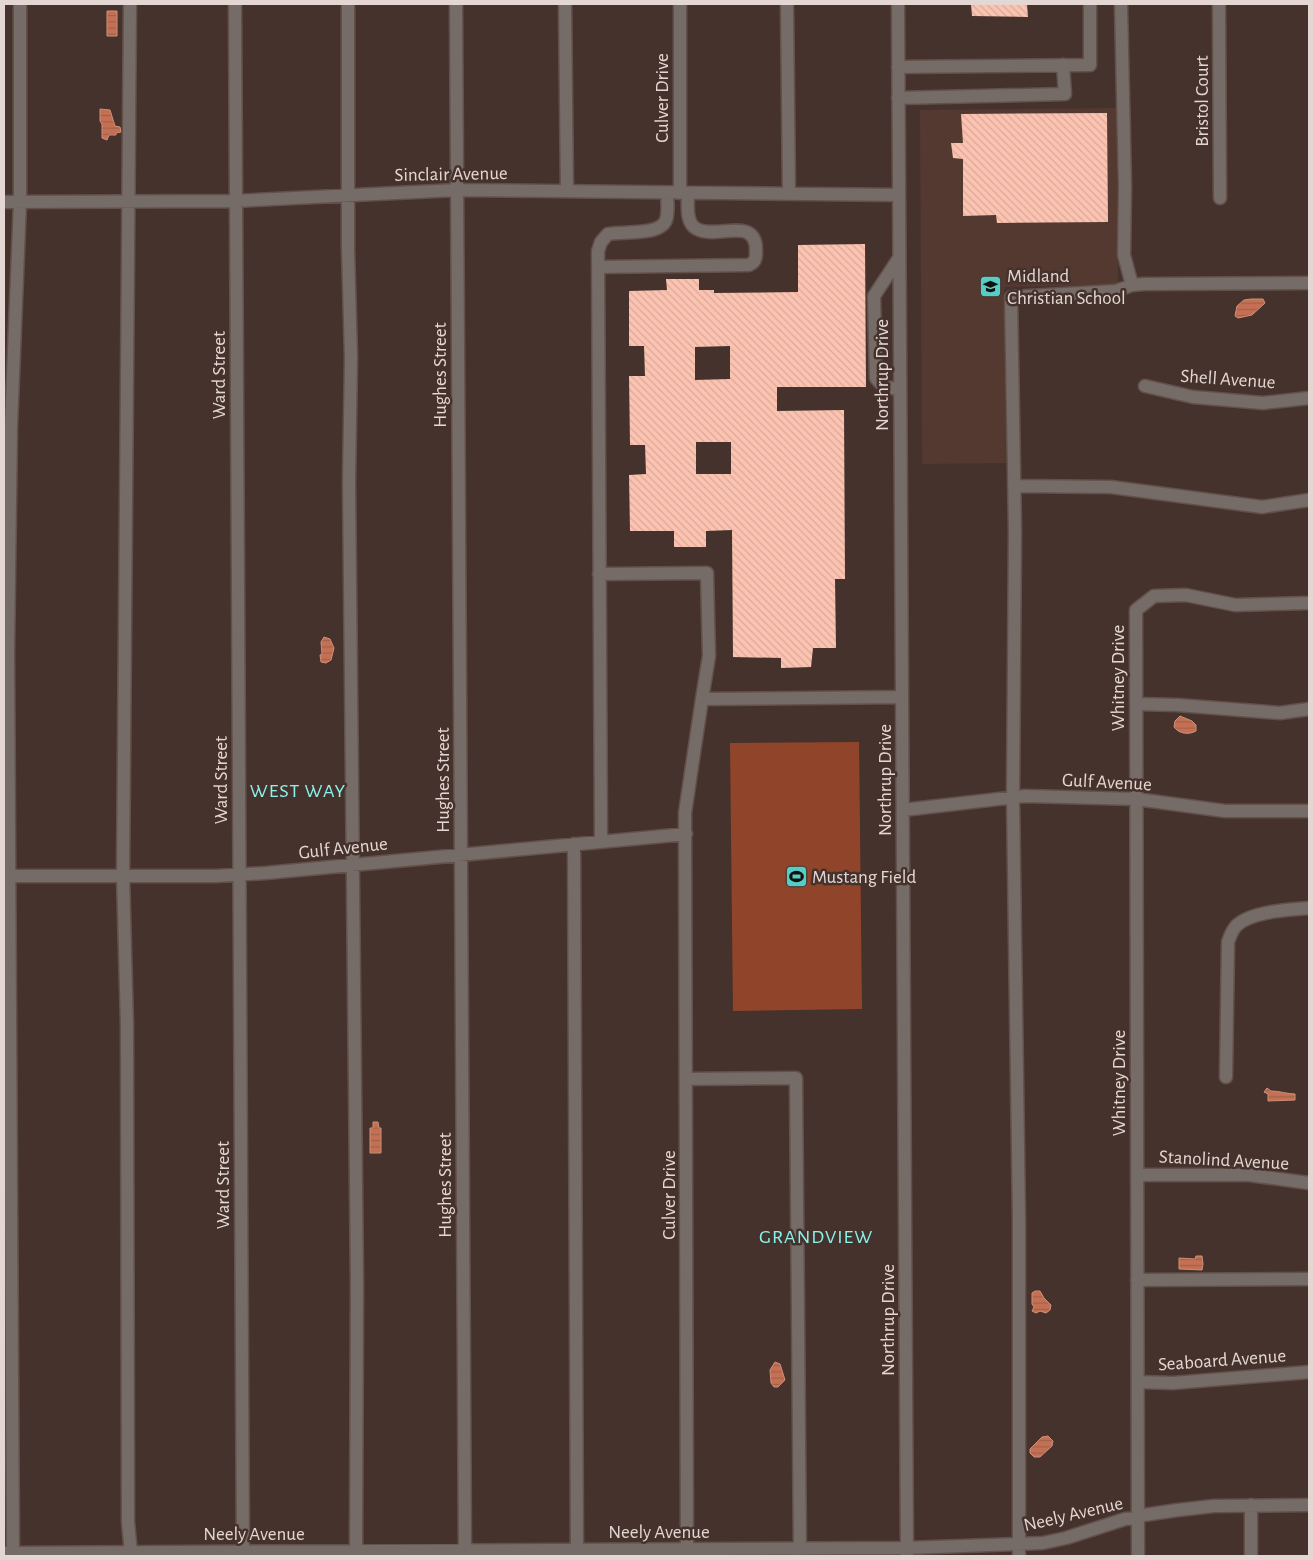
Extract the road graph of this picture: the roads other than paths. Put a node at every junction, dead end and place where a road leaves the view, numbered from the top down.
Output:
1 (20, 4) edge
2 (130, 4) edge
3 (235, 4) edge
4 (348, 4) edge
5 (456, 4) edge
6 (565, 4) edge
7 (680, 4) edge
8 (787, 4) edge
9 (898, 4) edge
10 (1090, 4) edge
11 (1121, 4) edge
12 (1219, 4) edge
13 (1064, 65) junction
14 (898, 67) junction
15 (898, 98) junction
16 (457, 190) junction
17 (568, 191) junction
18 (667, 192) junction
19 (684, 193) junction
20 (789, 194) junction
21 (349, 195) junction
22 (899, 195) junction
23 (1220, 198) dead end
24 (128, 201) junction
25 (236, 201) junction
26 (4, 202) edge
27 (20, 202) junction
28 (899, 258) junction
29 (598, 267) junction
30 (1309, 283) edge
31 (1132, 286) junction
32 (9, 314) edge
33 (1145, 386) dead end
34 (900, 389) junction
35 (1309, 398) edge
36 (8, 426) edge
37 (1014, 486) junction
38 (1309, 500) edge
39 (6, 542) edge
40 (599, 574) junction
41 (1309, 603) edge
42 (6, 652) edge
43 (902, 697) junction
44 (702, 699) junction
45 (1136, 704) junction
46 (1309, 709) edge
47 (6, 764) edge
48 (1013, 798) junction
49 (1136, 799) junction
50 (903, 810) junction
51 (1309, 812) edge
52 (686, 834) junction
53 (601, 841) junction
54 (574, 844) junction
55 (461, 854) junction
56 (352, 864) junction
57 (239, 874) junction
58 (6, 876) edge
59 (122, 876) junction
60 (1309, 908) edge
61 (7, 987) edge
62 (1226, 1077) dead end
63 (686, 1079) junction
64 (7, 1103) edge
65 (1137, 1175) junction
66 (1309, 1183) edge
67 (7, 1214) edge
68 (1309, 1279) edge
69 (1137, 1280) junction
70 (7, 1328) edge
71 (1309, 1372) edge
72 (1138, 1382) junction
73 (8, 1439) edge
74 (1251, 1505) junction
75 (1309, 1505) edge
76 (1138, 1518) junction
77 (1019, 1550) edge
78 (800, 1552) edge
79 (907, 1552) edge
80 (8, 1553) edge
81 (131, 1553) junction
82 (577, 1553) edge
83 (687, 1553) edge
84 (243, 1554) edge
85 (356, 1554) edge
86 (465, 1554) edge
87 (1138, 1556) edge
88 (1251, 1556) edge

1 - 27 street
2 - 24 street
3 - 25 street, Ward Street
4 - 21 street
5 - 16 street, Hughes Street
6 - 17 street
7 - 19 street, Culver Drive
8 - 20 street
9 - 14 street, Northrup Drive
10 - 13 street
11 - 31 street
12 - 23 street, Bristol Court
13 - 14 street
13 - 15 street
14 - 15 street, Northrup Drive
15 - 22 street, Northrup Drive
16 - 17 street, Sinclair Avenue
16 - 21 street, Sinclair Avenue
16 - 55 street, Hughes Street
17 - 18 street, Sinclair Avenue
18 - 19 street, Sinclair Avenue
18 - 29 street
19 - 20 street, Sinclair Avenue
19 - 29 street, Culver Drive
20 - 22 street, Sinclair Avenue
21 - 25 street, Sinclair Avenue
21 - 56 street
22 - 28 street, Northrup Drive
24 - 25 street, Sinclair Avenue
24 - 27 street, Sinclair Avenue
24 - 59 street
25 - 57 street, Ward Street
26 - 27 street, Sinclair Avenue
27 - 32 street
28 - 34 street, Northrup Drive
28 - 34 street
29 - 40 street
30 - 31 street
31 - 37 street
32 - 36 street
33 - 35 street, Shell Avenue
34 - 43 street, Northrup Drive
36 - 39 street
37 - 38 street
37 - 48 street
39 - 42 street
40 - 44 street, Culver Drive
40 - 53 street
41 - 45 street, Whitney Drive
42 - 47 street
43 - 44 street
43 - 50 street, Northrup Drive
44 - 52 street, Culver Drive
45 - 46 street
45 - 49 street, Whitney Drive
47 - 58 street
48 - 49 street, Gulf Avenue
48 - 50 street, Gulf Avenue
48 - 77 street
49 - 51 street, Gulf Avenue
49 - 65 street, Whitney Drive
50 - 79 street, Northrup Drive
52 - 53 street, Gulf Avenue
52 - 63 street, Culver Drive
53 - 54 street, Gulf Avenue
54 - 55 street, Gulf Avenue
54 - 82 street
55 - 56 street, Gulf Avenue
55 - 86 street, Hughes Street
56 - 57 street, Gulf Avenue
56 - 85 street
57 - 59 street, Gulf Avenue
57 - 84 street, Ward Street
58 - 59 street, Gulf Avenue
58 - 61 street
59 - 81 street
60 - 62 street
61 - 64 street
63 - 78 street
63 - 83 street, Culver Drive
64 - 67 street
65 - 66 street, Stanolind Avenue
65 - 69 street, Whitney Drive
67 - 70 street
68 - 69 street
69 - 72 street, Whitney Drive
70 - 73 street
71 - 72 street, Seaboard Avenue
72 - 76 street, Whitney Drive
73 - 80 street
74 - 75 street, Neely Avenue
74 - 76 street, Neely Avenue
74 - 88 street
76 - 77 street, Neely Avenue
76 - 87 street, Whitney Drive
77 - 79 street, Neely Avenue
78 - 79 street, Neely Avenue
78 - 83 street, Neely Avenue
80 - 81 street, Neely Avenue
81 - 84 street, Neely Avenue
82 - 83 street, Neely Avenue
82 - 86 street, Neely Avenue
84 - 85 street, Neely Avenue
85 - 86 street, Neely Avenue

